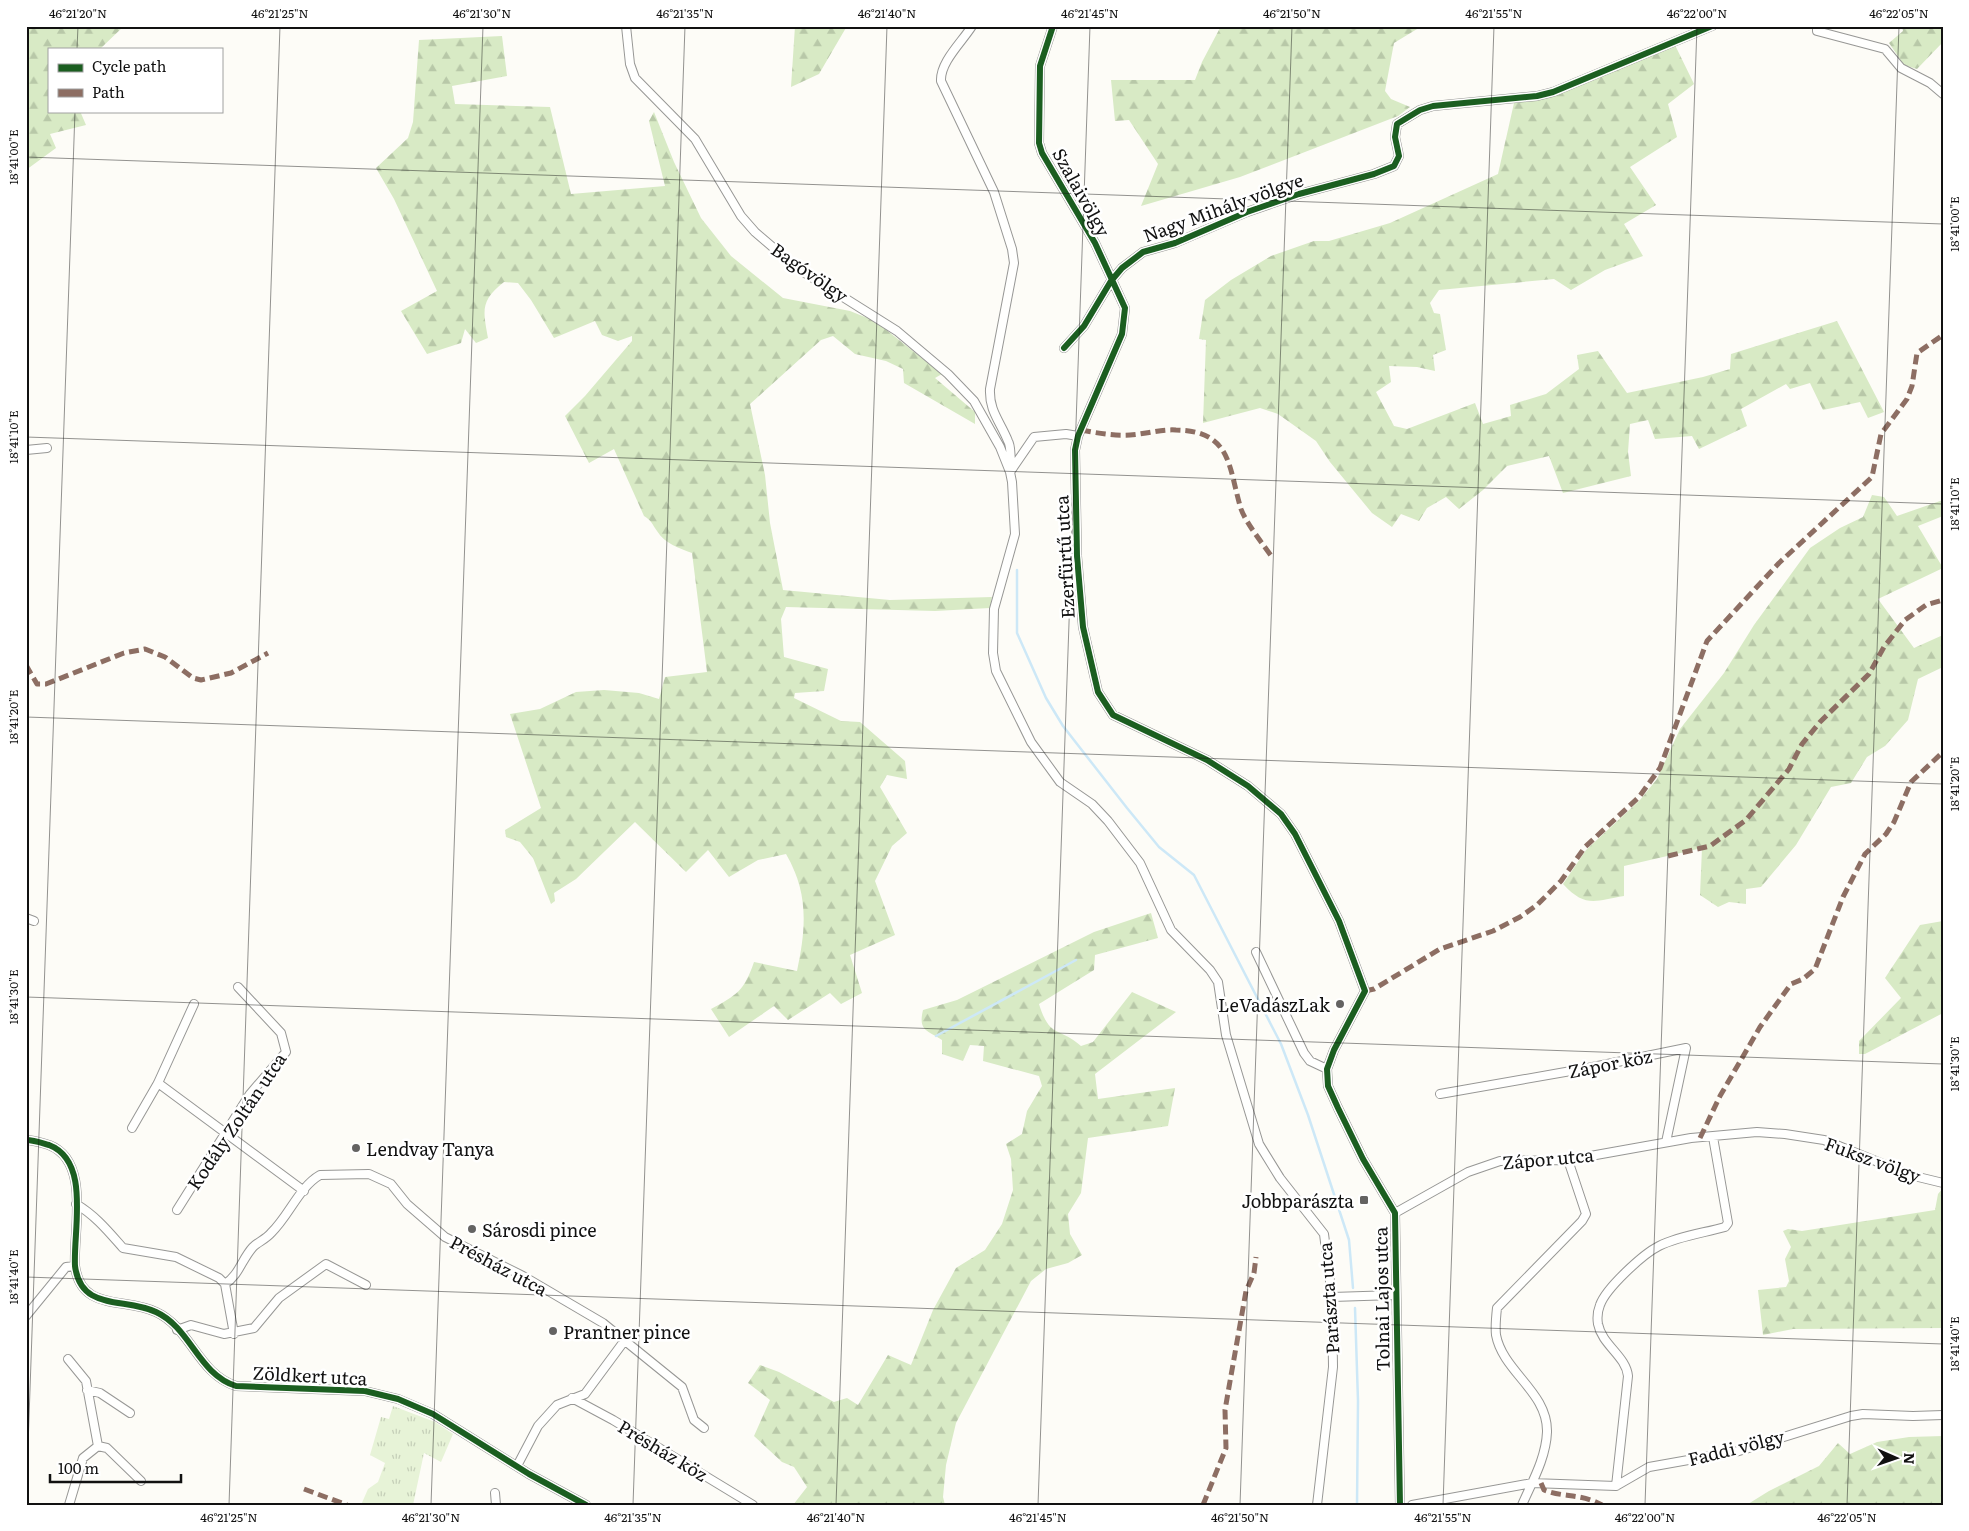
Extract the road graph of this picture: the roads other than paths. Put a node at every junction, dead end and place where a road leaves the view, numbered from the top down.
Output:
1 (626, 26) edge
2 (972, 26) edge
3 (1052, 26) edge
4 (1712, 26) edge
5 (1817, 29) edge
6 (1943, 94) edge
7 (1111, 281) junction
8 (1064, 348) dead end
9 (1078, 436) junction
10 (46, 448) dead end
11 (26, 450) edge
12 (1011, 460) dead end
13 (1010, 472) junction
14 (1256, 952) dead end
15 (1210, 970) joint
16 (238, 986) dead end
17 (194, 1004) dead end
18 (1327, 1068) junction
19 (158, 1083) junction
20 (1440, 1094) dead end
21 (132, 1128) dead end
22 (225, 1132) junction
23 (1713, 1137) junction
24 (26, 1140) edge
25 (1666, 1142) junction
26 (1568, 1160) junction
27 (1943, 1183) edge
28 (304, 1191) junction
29 (76, 1204) junction
30 (177, 1210) dead end
31 (1395, 1213) junction
32 (75, 1266) junction
33 (225, 1284) junction
34 (366, 1285) dead end
35 (1395, 1295) junction
36 (1332, 1297) junction
37 (26, 1316) edge
38 (177, 1330) junction
39 (234, 1334) junction
40 (625, 1340) junction
41 (68, 1359) dead end
42 (87, 1390) junction
43 (572, 1398) junction
44 (130, 1413) dead end
45 (1943, 1415) edge
46 (704, 1428) dead end
47 (98, 1446) junction
48 (517, 1466) junction
49 (141, 1481) dead end
50 (1532, 1483) junction
51 (1616, 1486) junction
52 (496, 1493) dead end
53 (69, 1505) edge
54 (496, 1505) edge
55 (586, 1505) edge
56 (753, 1505) edge
57 (1317, 1505) edge
58 (1400, 1505) edge
59 (1412, 1505) edge
60 (1522, 1505) edge

1 - 13 street, Bagóvölgy
2 - 12 street
3 - 7 street, Szalaivölgy
4 - 7 street, Nagy Mihály völgye
5 - 6 street
7 - 8 street
7 - 9 street, Ezerfürtű utca
9 - 13 street
9 - 18 street, Ezerfürtű utca
10 - 11 street
13 - 15 street, Bagóvölgy
14 - 18 street
15 - 36 street, Parászta utca
16 - 22 street, Kodály Zoltán utca
17 - 19 street
18 - 31 street, Tolnai Lajos utca
19 - 21 street
19 - 22 street
20 - 25 street, Zápor köz
22 - 28 street
22 - 30 street, Kodály Zoltán utca
23 - 25 street, Zápor utca
23 - 27 street, Fuksz völgy
23 - 51 street
24 - 29 street
25 - 26 street, Zápor utca
26 - 31 street, Zápor utca
26 - 50 street
28 - 33 street, Présház utca
28 - 40 street, Présház utca
29 - 32 street
29 - 33 street
31 - 35 street, Tolnai Lajos utca
32 - 37 street
32 - 38 street, Zöldkert utca
33 - 39 street
34 - 39 street
35 - 36 street
35 - 58 street, Tolnai Lajos utca
36 - 57 street, Parászta utca
38 - 39 street
38 - 48 street, Zöldkert utca
40 - 43 street
40 - 46 street, Présház utca
41 - 42 street
42 - 44 street
42 - 47 street
43 - 48 street
43 - 56 street, Présház köz
45 - 51 street, Faddi völgy
47 - 49 street
47 - 53 street
48 - 55 street, Zöldkert utca
50 - 51 street
50 - 59 street
50 - 60 street
52 - 54 street

